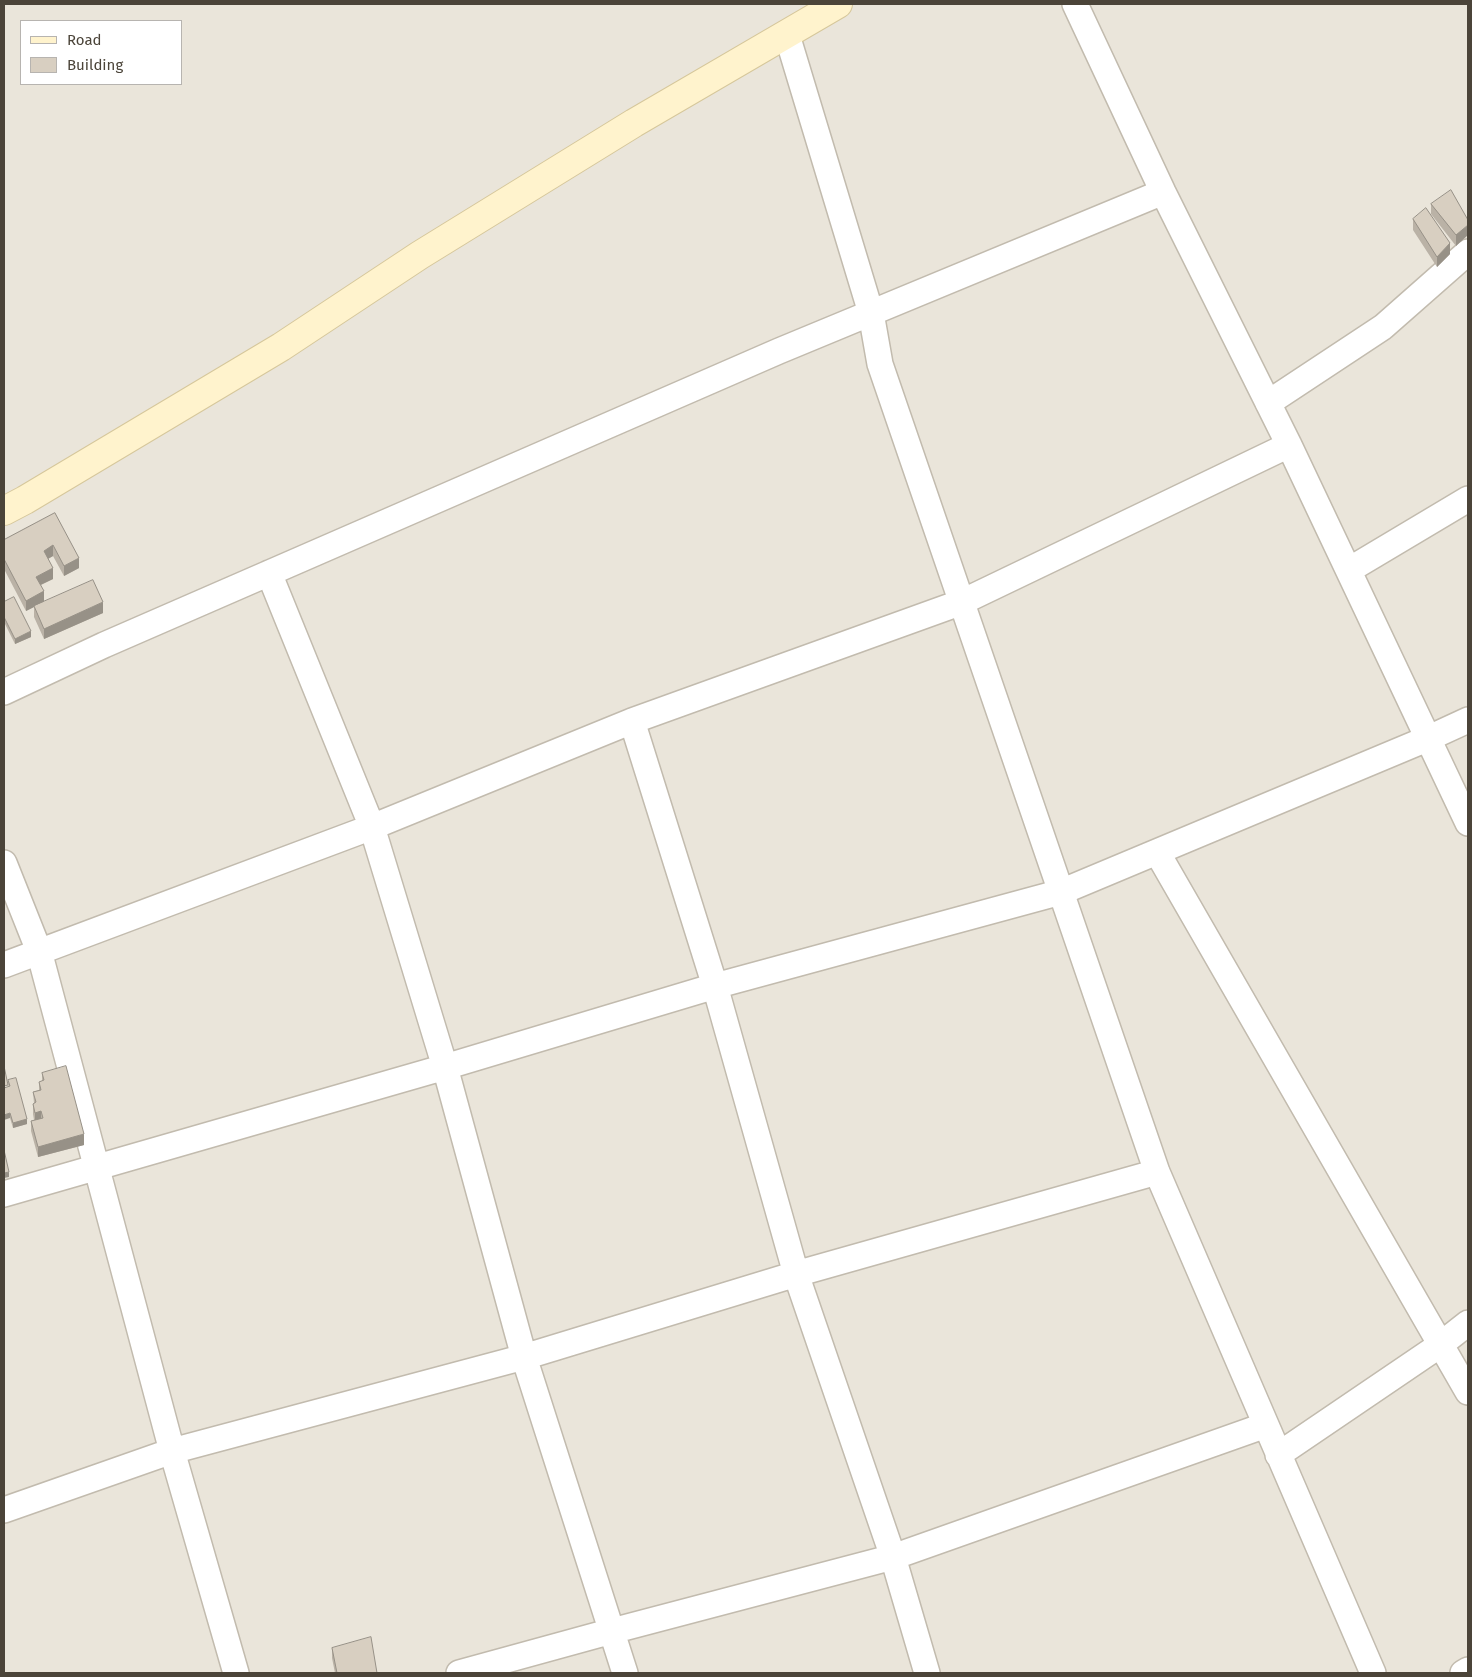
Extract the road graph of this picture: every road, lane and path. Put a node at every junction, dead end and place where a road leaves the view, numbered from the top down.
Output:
1 (838, 4) edge
2 (1075, 4) edge
3 (787, 34) junction
4 (1163, 192) junction
5 (1468, 252) edge
6 (870, 313) junction
7 (1268, 403) junction
8 (1289, 445) junction
9 (1468, 499) edge
10 (4, 511) edge
11 (1349, 570) junction
12 (269, 573) junction
13 (962, 602) junction
14 (4, 692) edge
15 (1468, 720) edge
16 (632, 721) junction
17 (1429, 738) junction
18 (1468, 823) edge
19 (372, 827) junction
20 (1157, 852) junction
21 (4, 863) edge
22 (1061, 892) junction
23 (39, 951) junction
24 (4, 965) edge
25 (715, 986) junction
26 (445, 1067) junction
27 (96, 1168) junction
28 (1157, 1172) junction
29 (4, 1194) edge
30 (796, 1274) junction
31 (1468, 1323) edge
32 (1440, 1345) junction
33 (524, 1357) junction
34 (1468, 1392) edge
35 (1266, 1425) junction
36 (172, 1450) junction
37 (1278, 1454) junction
38 (4, 1510) edge
39 (893, 1557) junction
40 (612, 1631) junction
41 (1468, 1670) edge
42 (236, 1673) edge
43 (460, 1673) edge
44 (625, 1673) edge
45 (927, 1673) edge
46 (1373, 1673) edge
47 (1463, 1673) edge

1 - 3 street
2 - 4 street
3 - 6 street
3 - 10 street
4 - 6 street
4 - 7 street
5 - 7 street
6 - 12 street
6 - 13 street
7 - 8 street
8 - 11 street
8 - 13 street
9 - 11 street
11 - 17 street
12 - 14 street
12 - 19 street
13 - 16 street
13 - 22 street
15 - 17 street
16 - 19 street
16 - 25 street
17 - 18 street
17 - 20 street
19 - 23 street
19 - 26 street
20 - 22 street
20 - 32 street
21 - 23 street
22 - 25 street
22 - 28 street
23 - 24 street
23 - 27 street
25 - 26 street
25 - 30 street
26 - 27 street
26 - 33 street
27 - 29 street
27 - 36 street
28 - 30 street
28 - 35 street
30 - 33 street
30 - 39 street
31 - 32 street
32 - 34 street
32 - 37 street
33 - 36 street
33 - 40 street
35 - 37 street
35 - 39 street
36 - 38 street
36 - 42 street
37 - 46 street
39 - 40 street
39 - 45 street
40 - 43 street
40 - 44 street
41 - 47 street

